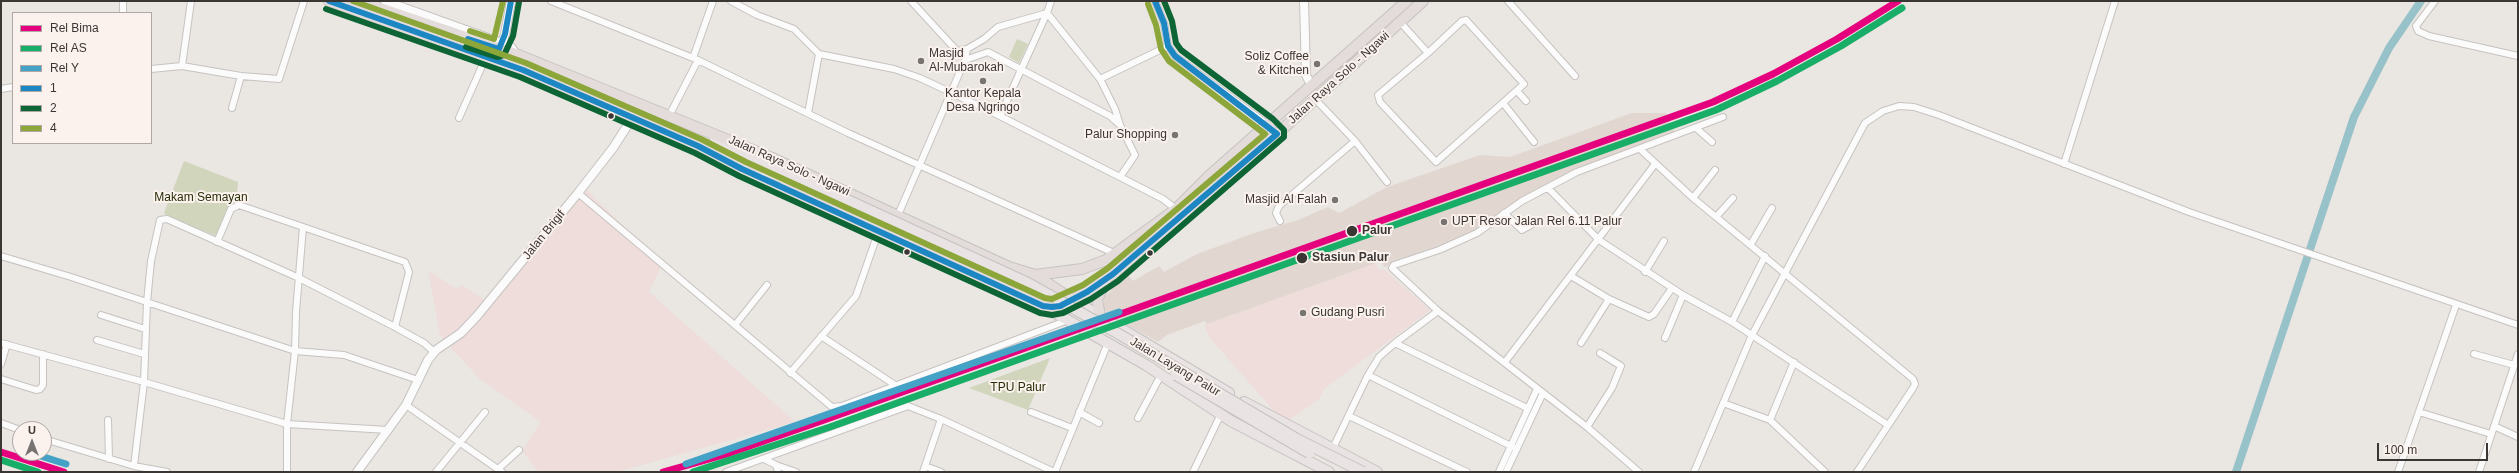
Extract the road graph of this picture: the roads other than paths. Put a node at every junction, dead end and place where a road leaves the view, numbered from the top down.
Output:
1 (123, 1) edge
2 (191, 1) edge
3 (304, 1) edge
4 (329, 1) edge
5 (359, 1) edge
6 (385, 1) edge
7 (511, 1) edge
8 (551, 1) edge
9 (713, 1) edge
10 (731, 1) edge
11 (911, 1) edge
12 (1051, 1) edge
13 (1155, 1) edge
14 (1304, 1) edge
15 (1407, 1) edge
16 (1423, 1) edge
17 (1508, 1) edge
18 (2115, 1) edge
19 (2435, 1) edge
20 (123, 12) edge
21 (1047, 13) junction
22 (1400, 22) junction
23 (476, 38) junction
24 (501, 46) junction
25 (1168, 46) junction
26 (967, 49) junction
27 (1428, 53) junction
28 (819, 54) junction
29 (2518, 56) edge
30 (486, 57) junction
31 (696, 59) junction
32 (965, 60) junction
33 (182, 66) junction
34 (152, 69) edge
35 (1022, 70) junction
36 (241, 76) junction
37 (1575, 76) dead end
38 (1100, 79) junction
39 (1311, 85) junction
40 (12, 87) edge
41 (1, 89) edge
42 (1517, 91) junction
43 (951, 92) junction
44 (1315, 99) junction
45 (1526, 101) dead end
46 (1503, 103) junction
47 (232, 108) dead end
48 (808, 113) junction
49 (670, 116) junction
50 (1000, 116) junction
51 (633, 117) junction
52 (1723, 117) dead end
53 (459, 118) dead end
54 (1120, 125) junction
55 (1268, 125) junction
56 (1696, 128) junction
57 (705, 130) junction
58 (1277, 134) junction
59 (1355, 141) junction
60 (1534, 142) dead end
61 (1712, 142) dead end
62 (698, 146) junction
63 (1640, 149) junction
64 (1655, 164) junction
65 (2064, 164) junction
66 (919, 166) junction
67 (768, 168) junction
68 (1715, 170) dead end
69 (1120, 178) junction
70 (1387, 182) dead end
71 (1548, 188) junction
72 (578, 193) junction
73 (1694, 198) junction
74 (1733, 198) dead end
75 (1772, 208) dead end
76 (1176, 209) junction
77 (1504, 213) junction
78 (898, 215) junction
79 (1716, 216) junction
80 (1280, 221) dead end
81 (1531, 225) dead end
82 (303, 227) junction
83 (879, 230) junction
84 (1599, 240) junction
85 (1664, 241) dead end
86 (217, 242) junction
87 (1751, 244) junction
88 (1116, 254) junction
89 (1, 256) edge
90 (1765, 256) junction
91 (1009, 267) junction
92 (1645, 272) junction
93 (1785, 272) junction
94 (1113, 274) junction
95 (1035, 275) junction
96 (1572, 276) junction
97 (299, 278) junction
98 (767, 285) dead end
99 (1000, 285) junction
100 (1672, 288) junction
101 (1683, 295) junction
102 (1021, 296) junction
103 (1609, 299) junction
104 (1073, 300) junction
105 (147, 302) junction
106 (2456, 305) junction
107 (1043, 306) junction
108 (1438, 311) junction
109 (101, 316) dead end
110 (1100, 316) junction
111 (1068, 320) junction
112 (1732, 322) junction
113 (2518, 325) edge
114 (735, 326) junction
115 (395, 327) junction
116 (145, 328) junction
117 (1752, 335) junction
118 (821, 336) junction
119 (1665, 338) dead end
120 (97, 340) dead end
121 (1108, 343) junction
122 (1395, 343) junction
123 (1581, 343) dead end
124 (4, 344) edge
125 (1157, 349) junction
126 (435, 351) junction
127 (295, 352) junction
128 (1600, 353) dead end
129 (43, 354) junction
130 (144, 354) junction
131 (2474, 354) dead end
132 (2518, 354) edge
133 (1505, 362) junction
134 (1794, 362) junction
135 (1, 364) edge
136 (1146, 365) junction
137 (2514, 365) junction
138 (790, 373) junction
139 (1161, 375) junction
140 (1368, 375) junction
141 (1, 379) edge
142 (418, 380) junction
143 (144, 382) junction
144 (895, 385) junction
145 (1537, 389) junction
146 (1543, 393) junction
147 (1723, 403) junction
148 (406, 405) junction
149 (1527, 408) junction
150 (485, 412) dead end
151 (1031, 412) dead end
152 (1079, 412) junction
153 (2419, 412) junction
154 (1221, 414) junction
155 (1349, 416) junction
156 (1138, 418) dead end
157 (108, 420) dead end
158 (941, 420) junction
159 (1770, 420) junction
160 (1, 423) edge
161 (1099, 423) dead end
162 (287, 424) junction
163 (1888, 425) junction
164 (2494, 426) junction
165 (12, 427) edge
166 (1587, 427) junction
167 (1072, 428) junction
168 (388, 430) junction
169 (2492, 434) junction
170 (2518, 437) edge
171 (52, 441) edge
172 (460, 441) junction
173 (1510, 446) junction
174 (1516, 449) junction
175 (519, 450) dead end
176 (1332, 450) junction
177 (764, 458) junction
178 (109, 459) junction
179 (776, 465) junction
180 (134, 466) junction
181 (924, 469) edge
182 (500, 471) edge
183 (1637, 471) edge
184 (167, 472) edge
185 (286, 472) edge
186 (357, 472) edge
187 (436, 472) edge
188 (726, 472) edge
189 (778, 472) edge
190 (796, 472) edge
191 (941, 472) edge
192 (1055, 472) edge
193 (1193, 472) edge
194 (1329, 472) edge
195 (1348, 472) edge
196 (1363, 472) edge
197 (1377, 472) edge
198 (1467, 472) edge
199 (1498, 472) edge
200 (1506, 472) edge
201 (1694, 472) edge
202 (1825, 472) edge
203 (1857, 472) edge
204 (2398, 472) edge
205 (2479, 472) edge

1 - 20 street
2 - 33 street
3 - 36 street
4 - 30 highway, Jalan Raya Solo - Ngawi
5 - 23 highway, Jalan Raya Solo - Ngawi
6 - 23 street
7 - 24 street
8 - 31 street
9 - 31 street
10 - 28 street
11 - 26 street
12 - 21 street
13 - 25 street
14 - 39 street
15 - 39 highway, Jalan Raya Solo - Ngawi
16 - 22 highway, Jalan Raya Solo - Ngawi
17 - 37 street
18 - 65 street
19 - 29 street
21 - 26 street
21 - 35 street
21 - 38 street
22 - 27 street
22 - 44 highway, Jalan Raya Solo - Ngawi
23 - 24 highway, Jalan Raya Solo - Ngawi
24 - 49 highway, Jalan Raya Solo - Ngawi
25 - 38 street
25 - 55 street
26 - 32 street
27 - 42 street
27 - 46 street
28 - 43 street
28 - 48 street
30 - 51 highway, Jalan Raya Solo - Ngawi
30 - 53 street
31 - 48 street
31 - 49 street
32 - 35 street
32 - 43 street
33 - 34 street
33 - 36 street
35 - 50 street
35 - 54 street
36 - 47 street
38 - 54 street
39 - 55 highway, Jalan Raya Solo - Ngawi
40 - 41 street
42 - 45 street
42 - 46 street
43 - 50 street
43 - 66 street
44 - 58 highway, Jalan Raya Solo - Ngawi
44 - 59 street
46 - 60 street
48 - 66 street
49 - 57 highway, Jalan Raya Solo - Ngawi
50 - 69 street
51 - 62 highway, Jalan Raya Solo - Ngawi
51 - 72 street, Jalan Brigif
52 - 56 street
54 - 69 street
55 - 58 street
55 - 76 highway, Jalan Raya Solo - Ngawi
56 - 61 street
56 - 63 street
57 - 67 main road, Jalan Layang Palur
57 - 78 highway, Jalan Raya Solo - Ngawi
58 - 94 highway, Jalan Raya Solo - Ngawi
59 - 70 street
59 - 80 street
62 - 67 main road, Jalan Layang Palur
62 - 83 highway, Jalan Raya Solo - Ngawi
63 - 64 street
63 - 71 street
64 - 73 street
64 - 84 street
65 - 93 street
65 - 106 street
66 - 78 street
66 - 88 street
67 - 195 main road, Jalan Layang Palur, bridge
67 - 196 main road, Jalan Layang Palur, bridge
68 - 73 street
69 - 76 street
71 - 77 street
71 - 84 street
72 - 114 street
72 - 126 street, Jalan Brigif
73 - 79 street
74 - 79 street
75 - 87 street
76 - 88 highway, Jalan Raya Solo - Ngawi
77 - 81 street
77 - 108 street
78 - 91 highway, Jalan Raya Solo - Ngawi
79 - 87 street
82 - 86 street
82 - 97 street
82 - 115 street
83 - 99 highway, Jalan Raya Solo - Ngawi
83 - 118 street
84 - 92 street
84 - 96 street
85 - 92 street
86 - 97 street
86 - 105 street
87 - 90 street
88 - 95 highway, Jalan Raya Solo - Ngawi
89 - 105 street
90 - 93 street
90 - 112 street
91 - 95 highway, Jalan Raya Solo - Ngawi
91 - 99 highway
92 - 100 street
93 - 117 street
93 - 163 street
94 - 104 highway, Jalan Raya Solo - Ngawi
94 - 110 highway
95 - 102 highway
95 - 104 highway
96 - 103 street
96 - 133 street
97 - 115 street
97 - 127 street
98 - 114 street
99 - 102 highway, Jalan Raya Solo - Ngawi
100 - 101 street
100 - 103 street
101 - 112 street
101 - 119 street
102 - 107 highway, Jalan Raya Solo - Ngawi
103 - 123 street
104 - 107 highway, Jalan Raya Solo - Ngawi
104 - 110 main road
105 - 116 street
105 - 127 street
106 - 113 street
106 - 153 street
107 - 111 main road
108 - 122 street
108 - 133 street
109 - 116 street
110 - 125 main road
111 - 121 main road
111 - 144 street
112 - 117 street
114 - 138 street
115 - 126 street
116 - 130 street
117 - 134 street
117 - 147 street
118 - 138 street
118 - 144 street
120 - 130 street
121 - 136 main road
121 - 152 street
122 - 140 street
122 - 149 street
124 - 129 street
124 - 135 street
125 - 136 main road
125 - 176 main road
126 - 142 street
127 - 142 street
127 - 162 street
128 - 166 street
129 - 141 street
129 - 143 street
130 - 143 street
131 - 137 street
132 - 137 street
133 - 145 street
134 - 159 street
134 - 163 street
136 - 139 main road
137 - 164 street
138 - 144 street
139 - 154 main road
139 - 156 street
140 - 155 street
140 - 173 street
142 - 148 street
143 - 162 street
143 - 180 street
145 - 146 street
145 - 149 street
146 - 166 street
146 - 174 street
147 - 159 street
147 - 201 street
148 - 168 street
148 - 172 street
149 - 173 street
150 - 172 street
151 - 167 street
152 - 161 street
152 - 167 street
153 - 169 street
153 - 204 street
154 - 193 street
154 - 194 main road
155 - 176 street
155 - 198 street
157 - 178 street
158 - 177 street
158 - 181 street
158 - 192 street
159 - 202 street
160 - 165 street
162 - 168 street
162 - 185 street
163 - 203 street
164 - 169 street
164 - 170 street
166 - 183 street
167 - 192 street
168 - 186 street
169 - 205 street
171 - 178 street
172 - 182 street
172 - 187 street
173 - 174 street
173 - 199 street
174 - 200 street
175 - 182 street
176 - 197 main road
177 - 179 street
177 - 188 street
178 - 180 street
179 - 189 street
179 - 190 street
180 - 184 street
181 - 191 street

